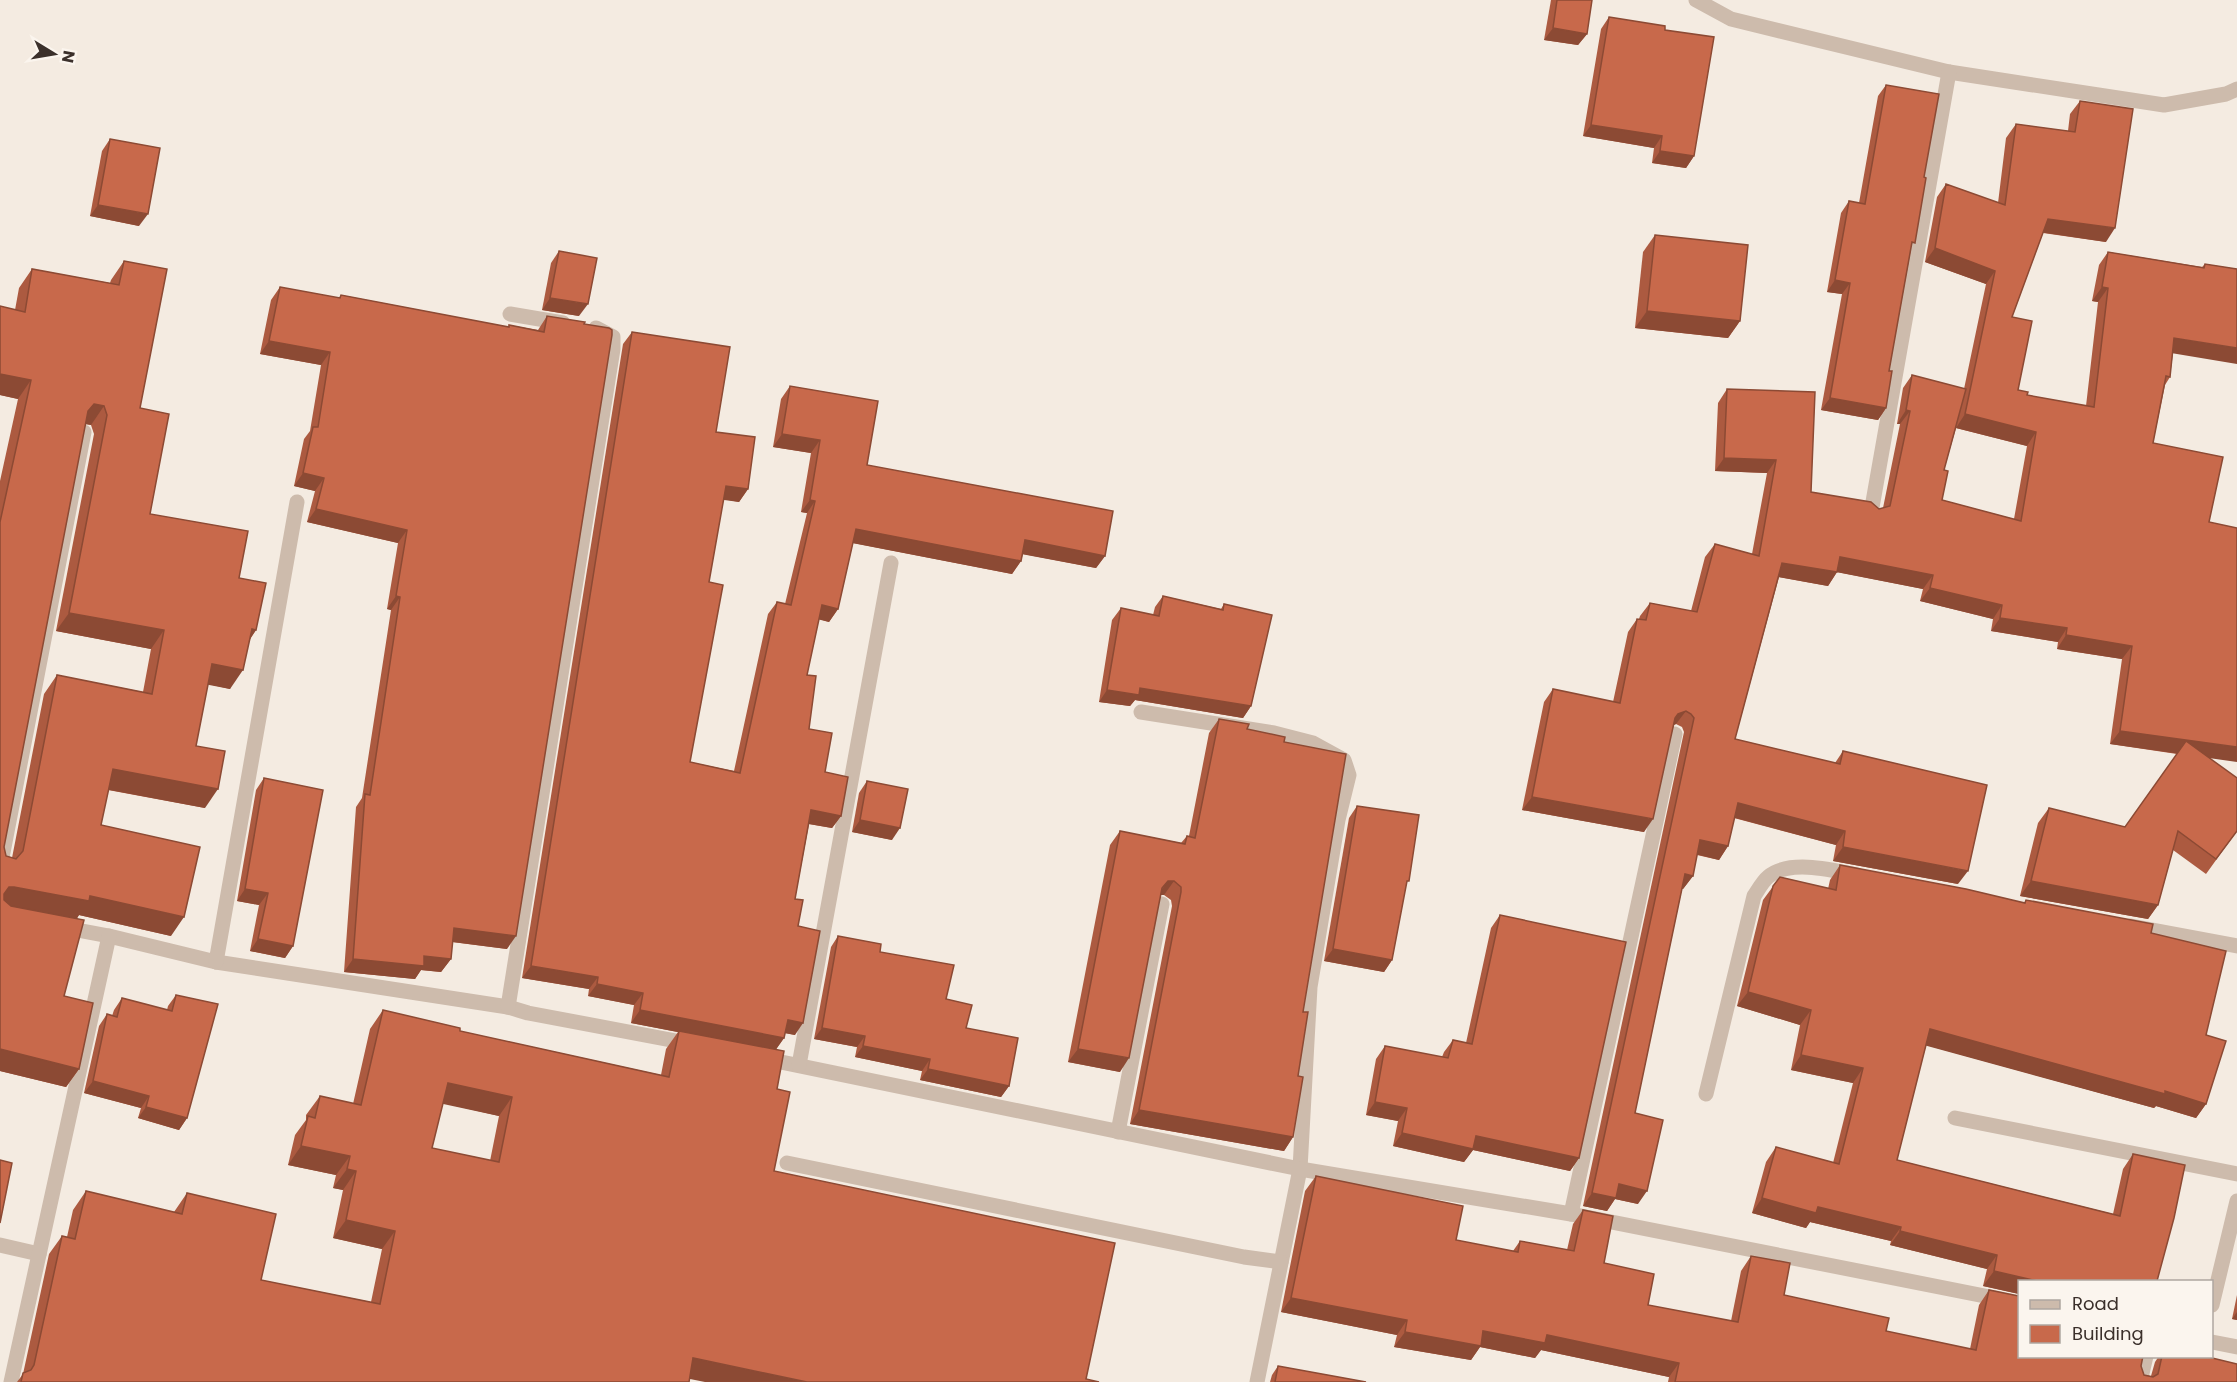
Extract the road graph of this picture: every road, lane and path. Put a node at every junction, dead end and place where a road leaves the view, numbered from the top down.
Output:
1 (1696, 0) edge
2 (1949, 72) junction
3 (2237, 89) edge
4 (510, 314) dead end
5 (84, 432) edge
6 (297, 502) dead end
7 (1871, 513) edge
8 (891, 563) dead end
9 (1141, 712) edge
10 (1676, 734) edge
11 (0, 868) edge
12 (1872, 878) edge
13 (1162, 904) edge
14 (43, 923) edge
15 (2119, 924) edge
16 (108, 936) junction
17 (2237, 946) edge
18 (216, 962) junction
19 (508, 1007) junction
20 (705, 1047) edge
21 (752, 1056) edge
22 (799, 1065) junction
23 (1706, 1094) dead end
24 (1955, 1118) dead end
25 (1118, 1132) junction
26 (788, 1162) dead end
27 (1300, 1169) junction
28 (2237, 1174) edge
29 (2237, 1201) edge
30 (1571, 1214) junction
31 (0, 1245) edge
32 (39, 1254) junction
33 (1281, 1263) junction
34 (2213, 1297) edge
35 (2018, 1304) edge
36 (2213, 1342) edge
37 (2237, 1347) edge
38 (2146, 1358) edge
39 (11, 1382) edge
40 (1257, 1382) edge
41 (2140, 1382) edge

1 - 2 street
2 - 3 street
2 - 7 street
4 - 19 street
5 - 11 street
6 - 18 street
8 - 22 street
9 - 27 street
10 - 30 street
12 - 23 street
13 - 25 street
14 - 16 street
15 - 17 street
16 - 18 street
16 - 32 street
18 - 19 street
19 - 20 street
21 - 22 street
22 - 25 street
24 - 28 street
25 - 27 street
26 - 33 street
27 - 30 street
27 - 33 street
29 - 34 street
30 - 35 street
31 - 32 street
32 - 39 street
33 - 40 street
36 - 37 street
38 - 41 street

